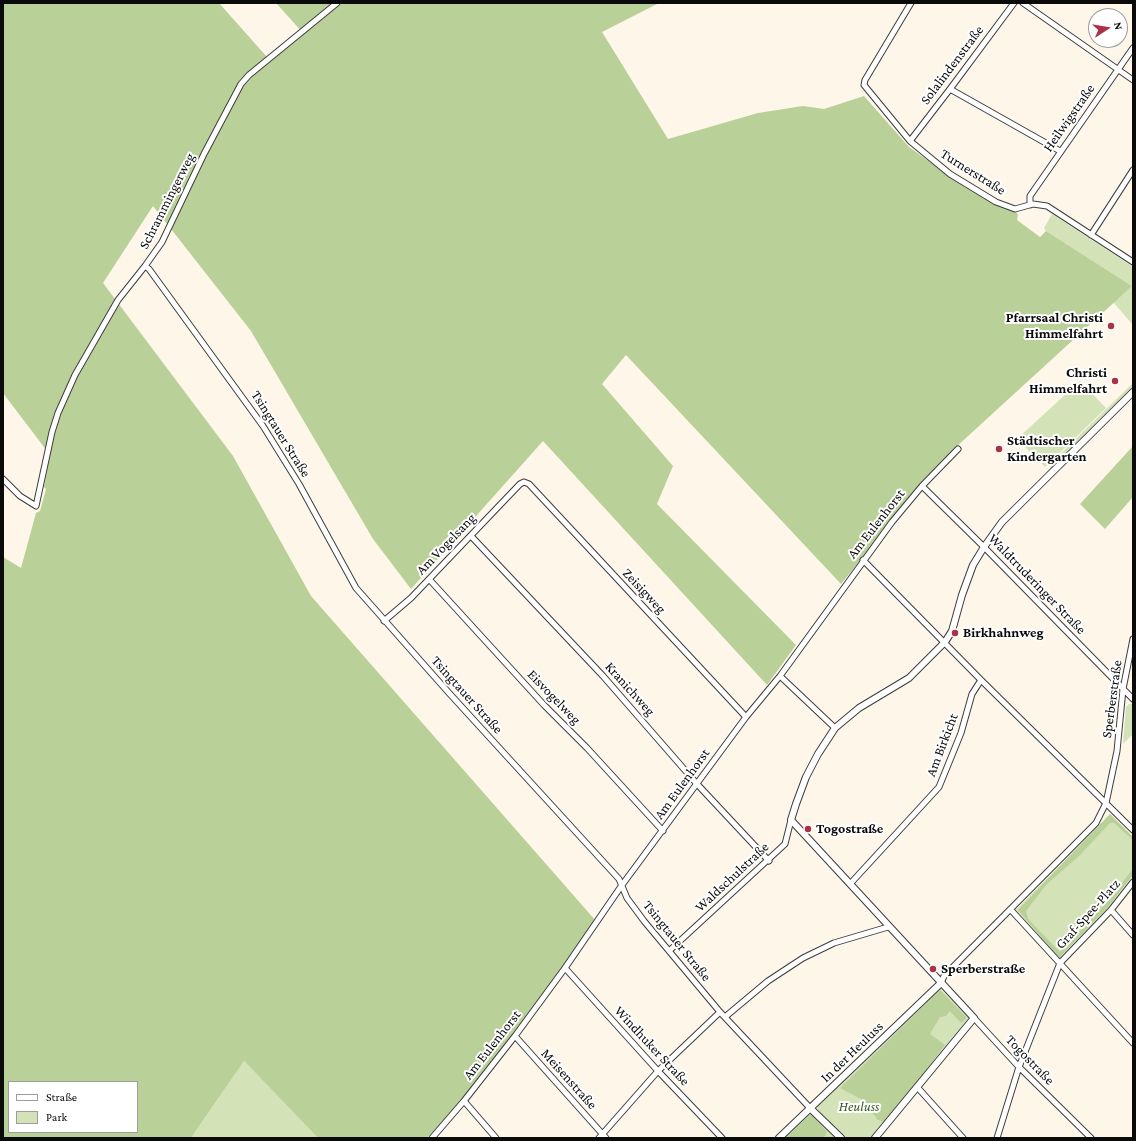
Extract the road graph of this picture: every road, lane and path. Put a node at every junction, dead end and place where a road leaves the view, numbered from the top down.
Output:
1 (337, 3) edge
2 (911, 3) edge
3 (1014, 3) edge
4 (1023, 3) edge
5 (1133, 48) edge
6 (1118, 70) junction
7 (1133, 80) edge
8 (950, 89) junction
9 (910, 141) junction
10 (1060, 151) junction
11 (1133, 170) edge
12 (1030, 205) junction
13 (1091, 234) junction
14 (1133, 262) edge
15 (145, 266) junction
16 (1133, 392) edge
17 (958, 449) dead end
18 (3, 478) edge
19 (524, 482) joint
20 (922, 486) junction
21 (471, 536) junction
22 (984, 547) junction
23 (863, 560) junction
24 (429, 579) junction
25 (384, 620) junction
26 (1133, 639) edge
27 (946, 642) junction
28 (780, 676) junction
29 (981, 680) junction
30 (1123, 689) junction
31 (1133, 699) edge
32 (746, 717) junction
33 (835, 728) junction
34 (697, 784) junction
35 (1106, 802) junction
36 (791, 820) junction
37 (662, 830) junction
38 (1133, 830) edge
39 (769, 861) junction
40 (1133, 882) edge
41 (850, 884) junction
42 (622, 885) junction
43 (1011, 910) junction
44 (1111, 910) junction
45 (888, 927) junction
46 (1133, 935) edge
47 (669, 951) junction
48 (1060, 963) junction
49 (565, 968) junction
50 (941, 983) junction
51 (720, 1012) junction
52 (725, 1017) junction
53 (974, 1018) junction
54 (515, 1036) junction
55 (1133, 1043) edge
56 (1019, 1067) junction
57 (658, 1071) junction
58 (918, 1088) junction
59 (464, 1101) junction
60 (810, 1109) junction
61 (602, 1137) edge
62 (432, 1138) edge
63 (496, 1138) edge
64 (722, 1138) edge
65 (779, 1138) edge
66 (841, 1138) edge
67 (875, 1138) edge
68 (963, 1138) edge
69 (996, 1138) edge
70 (1091, 1138) edge

1 - 15 street, Schrammingerweg
2 - 9 street, Turnerstraße
3 - 8 street, Solalindenstraße
4 - 6 street
5 - 6 street, Heilwigstraße
6 - 7 street
6 - 10 street, Heilwigstraße
8 - 9 street, Solalindenstraße
8 - 10 street
9 - 12 street, Turnerstraße
10 - 12 street, Heilwigstraße
11 - 13 street
12 - 13 street, Turnerstraße
13 - 14 street, Turnerstraße
15 - 18 street, Schrammingerweg
15 - 25 street, Tsingtauer Straße
16 - 22 street, Waldschulstraße
17 - 20 street, Am Eulenhorst
19 - 21 street, Am Vogelsang
19 - 32 street, Zeisigweg
20 - 22 street, Waldtruderinger Straße
20 - 23 street, Am Eulenhorst
21 - 24 street, Am Vogelsang
21 - 34 street, Kranichweg
22 - 27 street, Waldschulstraße
22 - 30 street, Waldtruderinger Straße
23 - 27 street
23 - 28 street, Am Eulenhorst
24 - 25 street, Am Vogelsang
24 - 37 street, Eisvogelweg
25 - 42 street, Tsingtauer Straße
26 - 30 street, Sperberstraße
27 - 29 street
27 - 33 street, Waldschulstraße
28 - 32 street, Am Eulenhorst
28 - 33 street
29 - 35 street
29 - 41 street, Am Birkicht
30 - 31 street, Waldtruderinger Straße
30 - 35 street, Sperberstraße
32 - 34 street, Am Eulenhorst
33 - 36 street, Waldschulstraße
34 - 37 street, Am Eulenhorst
34 - 39 street, Kranichweg
35 - 38 street
35 - 43 street, Sperberstraße
36 - 39 street, Waldschulstraße
36 - 41 street, Togostraße
37 - 42 street, Am Eulenhorst
39 - 47 street, Waldschulstraße
40 - 44 street, Graf-Spee-Platz
41 - 45 street, Togostraße
42 - 47 street, Tsingtauer Straße
42 - 49 street, Am Eulenhorst
43 - 48 street, Graf-Spee-Platz
43 - 50 street, Sperberstraße
44 - 46 street
44 - 48 street, Graf-Spee-Platz
45 - 50 street, Togostraße
45 - 52 street
47 - 51 street, Tsingtauer Straße
48 - 55 street
48 - 56 street
49 - 54 street, Am Eulenhorst
49 - 57 street, Windhuker Straße
50 - 53 street, Togostraße
50 - 60 street, In der Heuluss
51 - 52 street, Tsingtauer Straße
51 - 57 street
52 - 60 street, Tsingtauer Straße
53 - 56 street, Togostraße
53 - 58 street
54 - 59 street, Am Eulenhorst
54 - 61 street, Meisenstraße
56 - 69 street
56 - 70 street, Togostraße
57 - 61 street
57 - 64 street, Windhuker Straße
58 - 67 street
58 - 68 street
59 - 62 street, Am Eulenhorst
59 - 63 street
60 - 65 street, In der Heuluss
60 - 66 street

